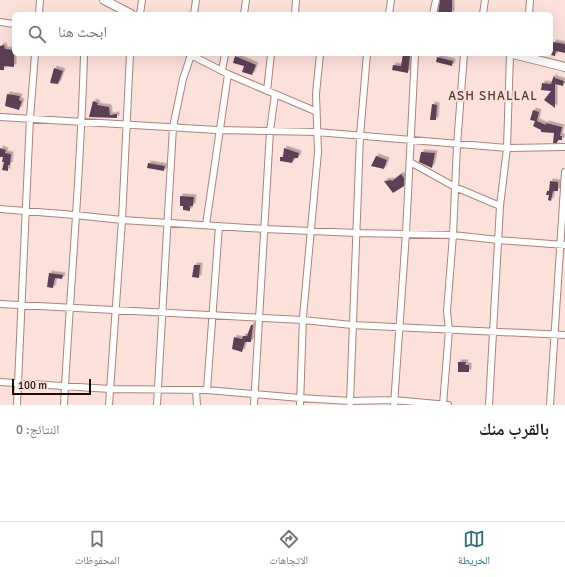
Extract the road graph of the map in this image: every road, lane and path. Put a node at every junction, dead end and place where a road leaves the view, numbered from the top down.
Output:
1 (40, 0) edge
2 (104, 0) edge
3 (142, 0) edge
4 (196, 0) edge
5 (246, 0) edge
6 (296, 0) edge
7 (391, 0) edge
8 (436, 0) edge
9 (485, 0) edge
10 (530, 0) edge
11 (39, 12) edge
12 (127, 12) edge
13 (140, 12) edge
14 (194, 12) edge
15 (244, 12) edge
16 (295, 12) edge
17 (389, 12) edge
18 (433, 12) edge
19 (483, 12) edge
20 (529, 12) edge
21 (0, 22) edge
22 (12, 24) edge
23 (35, 56) edge
24 (84, 56) edge
25 (130, 56) edge
26 (190, 56) edge
27 (192, 56) edge
28 (225, 56) edge
29 (271, 56) edge
30 (320, 56) edge
31 (367, 56) edge
32 (415, 56) edge
33 (464, 56) edge
34 (512, 56) edge
35 (526, 56) edge
36 (565, 67) edge
37 (222, 71) junction
38 (228, 74) junction
39 (267, 91) junction
40 (275, 94) junction
41 (315, 111) junction
42 (0, 117) edge
43 (30, 118) junction
44 (82, 121) junction
45 (125, 124) junction
46 (173, 128) junction
47 (219, 130) junction
48 (270, 131) junction
49 (317, 132) junction
50 (360, 136) junction
51 (410, 141) junction
52 (457, 145) junction
53 (507, 148) junction
54 (565, 148) edge
55 (410, 162) junction
56 (565, 172) edge
57 (455, 187) junction
58 (500, 206) junction
59 (0, 210) edge
60 (26, 211) junction
61 (75, 215) junction
62 (122, 220) junction
63 (168, 223) junction
64 (206, 225) junction
65 (219, 226) junction
66 (265, 229) junction
67 (311, 230) junction
68 (406, 233) junction
69 (357, 234) junction
70 (453, 234) junction
71 (498, 240) junction
72 (563, 245) edge
73 (0, 304) edge
74 (22, 305) junction
75 (68, 308) junction
76 (116, 310) junction
77 (164, 313) junction
78 (212, 316) junction
79 (259, 318) junction
80 (303, 320) junction
81 (352, 325) junction
82 (398, 327) junction
83 (449, 330) junction
84 (492, 332) junction
85 (554, 335) junction
86 (565, 335) edge
87 (0, 382) edge
88 (18, 383) junction
89 (64, 386) junction
90 (110, 389) junction
91 (158, 389) junction
92 (196, 390) junction
93 (207, 390) junction
94 (254, 394) junction
95 (300, 398) junction
96 (350, 403) edge
97 (394, 403) edge
98 (17, 405) edge
99 (64, 405) edge
100 (109, 405) edge
101 (157, 405) edge
102 (197, 405) edge
103 (254, 405) edge
104 (300, 405) edge
105 (443, 405) edge
106 (448, 405) edge
107 (489, 405) edge
108 (550, 405) edge

1 - 11 street
2 - 12 main road
3 - 13 street
4 - 14 street
5 - 15 street
6 - 16 street
7 - 17 street
8 - 18 street
9 - 19 street
10 - 20 street
21 - 22 street
23 - 43 street
24 - 44 street
25 - 45 street
26 - 46 street
27 - 37 street
28 - 37 street
29 - 39 street
30 - 41 street
31 - 50 street
32 - 51 street
33 - 52 street
34 - 53 street
35 - 36 main road
37 - 38 street
38 - 39 street
38 - 47 street
39 - 40 street
40 - 41 street
40 - 48 street
41 - 49 street
42 - 43 street
43 - 44 street
43 - 60 street
44 - 45 street
44 - 61 street
45 - 46 street
45 - 62 street
46 - 47 street
46 - 63 street
47 - 48 street
47 - 64 street
48 - 49 street
48 - 66 street
49 - 50 street
49 - 67 street
50 - 51 street
50 - 69 street
51 - 52 street
51 - 55 street
52 - 53 street
52 - 57 street
53 - 54 street
53 - 58 street
55 - 57 street
55 - 68 street
56 - 72 street
57 - 58 street
57 - 70 street
58 - 71 street
59 - 60 street
60 - 61 street
60 - 74 street
61 - 62 street
61 - 75 street
62 - 63 street
62 - 76 street
63 - 64 street
63 - 77 street
64 - 65 street
65 - 66 street
65 - 78 street
66 - 67 street
66 - 79 street
67 - 69 street
67 - 80 street
68 - 69 street
68 - 70 street
68 - 82 street
69 - 81 street
70 - 71 street
70 - 83 street
71 - 72 street
71 - 84 street
72 - 85 street
73 - 74 street
74 - 75 street
74 - 88 street
75 - 76 street
75 - 89 street
76 - 77 street
76 - 90 street
77 - 78 street
77 - 91 street
78 - 79 street
78 - 93 street
79 - 80 street
79 - 94 street
80 - 81 street
80 - 95 street
81 - 82 street
81 - 96 street
82 - 83 street
82 - 97 street
83 - 84 street
83 - 105 street
84 - 85 street
84 - 107 street
85 - 86 street
85 - 108 street
87 - 88 street
88 - 89 street
88 - 98 street
89 - 90 street
89 - 99 street
90 - 91 street
90 - 100 street
91 - 92 street
91 - 101 street
92 - 93 street
92 - 102 street
93 - 94 street
94 - 95 street
94 - 103 street
95 - 96 street
95 - 104 street
96 - 97 street
97 - 105 street
105 - 106 street

